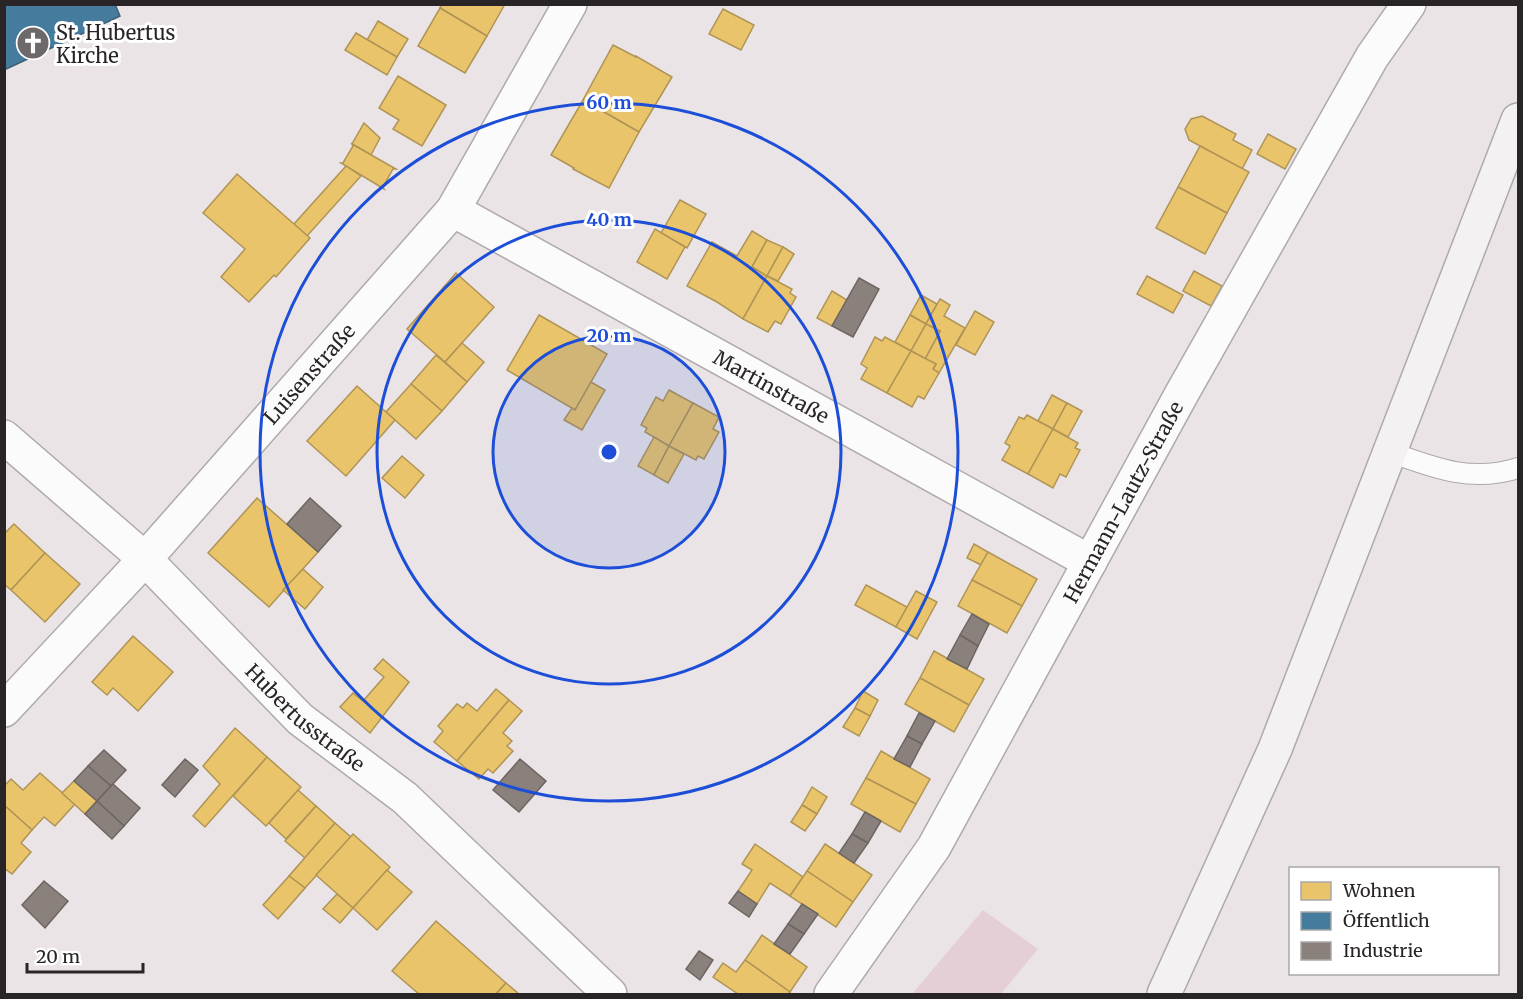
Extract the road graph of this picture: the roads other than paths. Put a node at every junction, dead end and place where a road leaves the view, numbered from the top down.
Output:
1 (570, 4) edge
2 (1409, 4) edge
3 (1518, 120) edge
4 (453, 210) junction
5 (4, 437) edge
6 (1390, 452) junction
7 (1518, 468) edge
8 (145, 559) junction
9 (1090, 561) junction
10 (4, 710) edge
11 (610, 994) edge
12 (831, 994) edge
13 (1164, 994) edge

1 - 4 street, Luisenstraße
2 - 9 street, Hermann-Lautz-Straße
3 - 6 main road
4 - 8 street, Luisenstraße
4 - 9 street, Martinstraße
5 - 8 street, Hubertusstraße
6 - 7 lane
6 - 13 main road
8 - 10 street, Luisenstraße
8 - 11 street, Hubertusstraße
9 - 12 street, Hermann-Lautz-Straße

